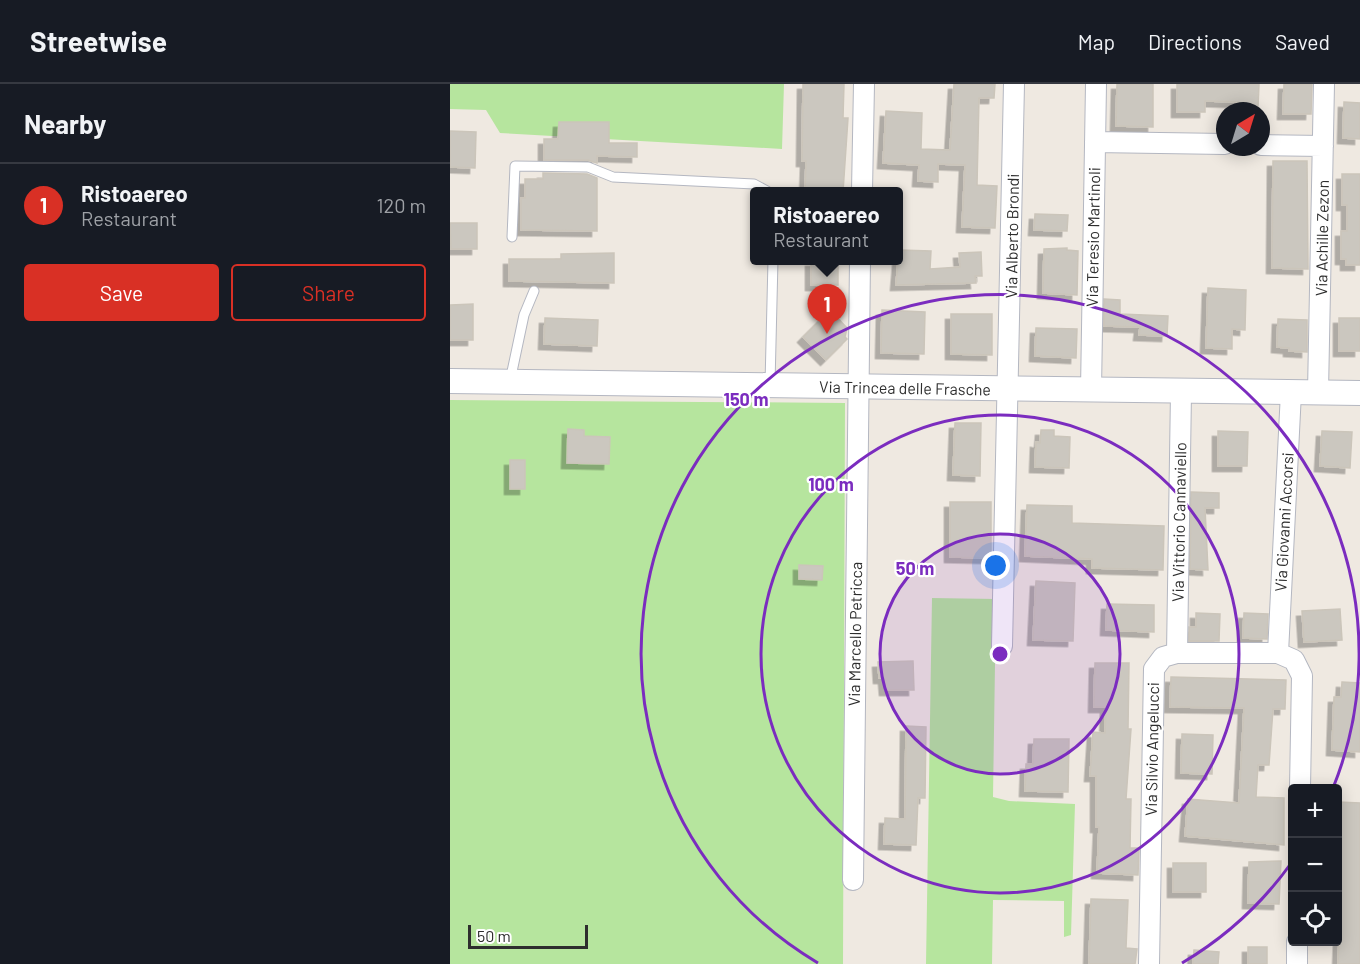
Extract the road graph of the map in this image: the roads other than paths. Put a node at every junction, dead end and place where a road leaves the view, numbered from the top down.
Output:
1 (864, 84) edge
2 (1014, 84) edge
3 (1096, 84) edge
4 (1324, 84) edge
5 (1095, 142) junction
6 (1216, 144) edge
7 (1270, 145) edge
8 (1323, 147) junction
9 (759, 187) edge
10 (862, 187) edge
11 (512, 237) dead end
12 (773, 265) edge
13 (860, 265) edge
14 (534, 291) dead end
15 (450, 381) edge
16 (510, 381) junction
17 (770, 386) junction
18 (857, 387) junction
19 (1009, 388) junction
20 (1091, 390) junction
21 (1180, 392) junction
22 (1291, 392) junction
23 (1318, 392) junction
24 (1360, 393) edge
25 (1002, 646) dead end
26 (1177, 653) junction
27 (1278, 653) junction
28 (1300, 784) edge
29 (853, 880) dead end
30 (1298, 946) edge
31 (1149, 964) edge
32 (1297, 964) edge

1 - 10 street
2 - 19 street, Via Alberto Brondi
3 - 5 street, Via Teresio Martinoli
4 - 8 street, Via Achille Zezon
5 - 6 street
5 - 20 street, Via Teresio Martinoli
7 - 8 street
8 - 23 street, Via Achille Zezon
9 - 11 lane
12 - 17 lane
13 - 18 street
14 - 16 lane
15 - 16 street, Via Trincea delle Frasche
16 - 17 street, Via Trincea delle Frasche
17 - 18 street, Via Trincea delle Frasche
18 - 19 street, Via Trincea delle Frasche
18 - 29 street, Via Marcello Petricca
19 - 20 street, Via Trincea delle Frasche
19 - 25 street, Via Alberto Brondi
20 - 21 street, Via Trincea delle Frasche
21 - 22 street, Via Trincea delle Frasche
21 - 26 street, Via Vittorio Cannaviello
22 - 23 street, Via Trincea delle Frasche
22 - 27 street, Via Giovanni Accorsi
23 - 24 street, Via Trincea delle Frasche
26 - 27 street
26 - 31 street, Via Silvio Angelucci
27 - 28 street
30 - 32 street

